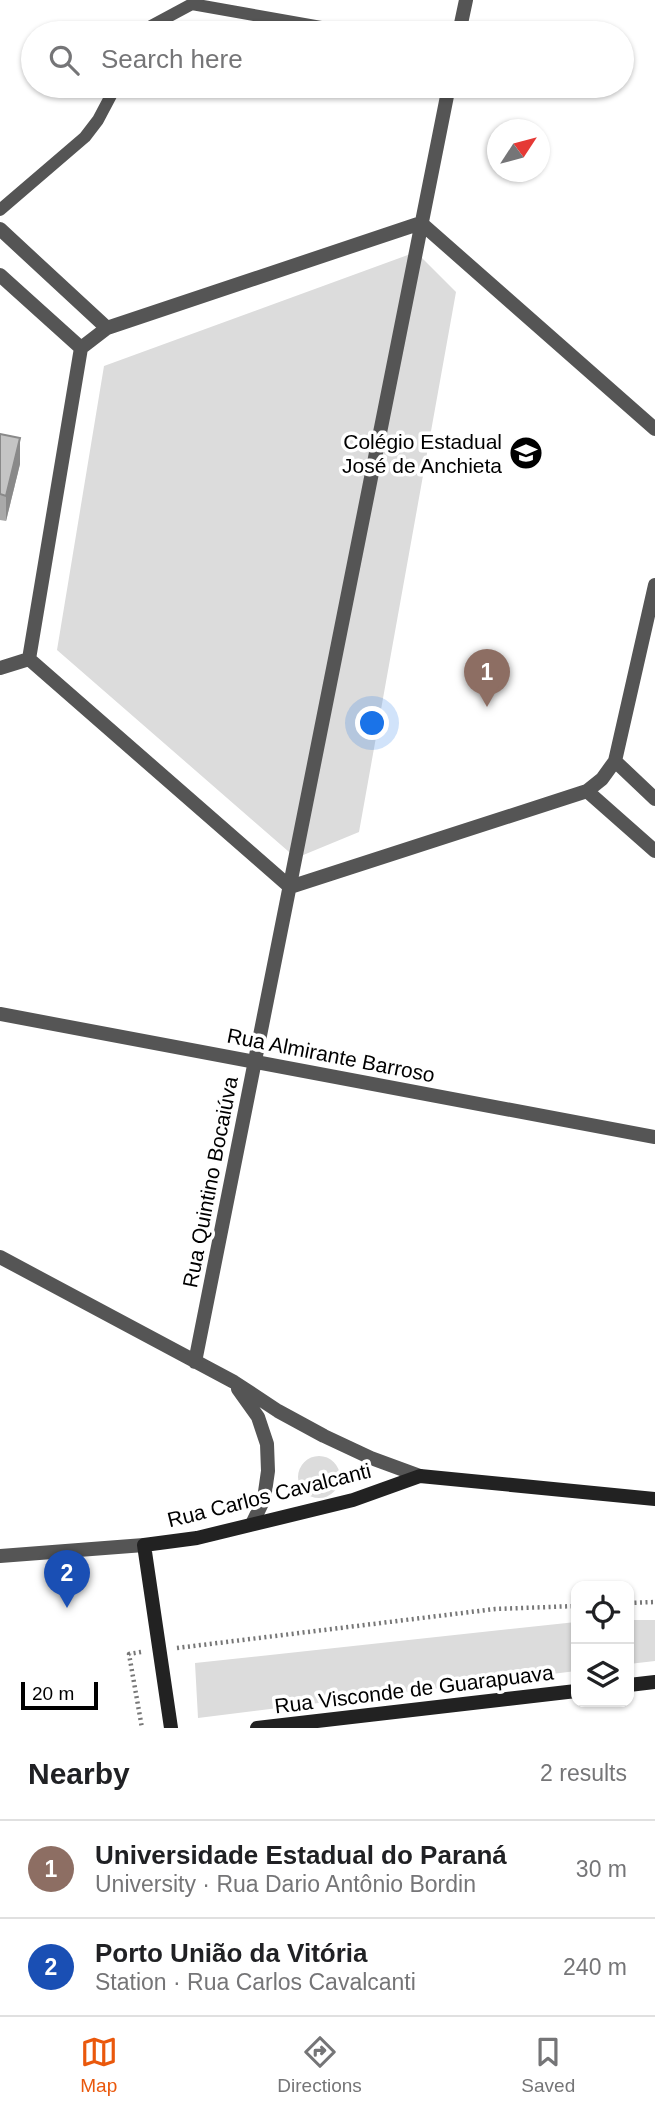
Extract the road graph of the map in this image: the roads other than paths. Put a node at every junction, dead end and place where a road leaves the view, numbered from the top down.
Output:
1 (466, 0) edge
2 (192, 2) edge
3 (160, 21) edge
4 (292, 21) edge
5 (462, 21) edge
6 (109, 98) edge
7 (447, 98) edge
8 (0, 210) edge
9 (421, 223) junction
10 (0, 229) edge
11 (0, 275) edge
12 (107, 328) junction
13 (81, 348) junction
14 (655, 429) edge
15 (655, 585) edge
16 (29, 659) junction
17 (0, 668) edge
18 (615, 761) junction
19 (587, 791) junction
20 (655, 799) edge
21 (655, 851) edge
22 (290, 887) junction
23 (0, 1014) edge
24 (255, 1062) junction
25 (655, 1137) edge
26 (0, 1257) edge
27 (195, 1362) junction
28 (234, 1382) junction
29 (420, 1476) junction
30 (655, 1499) edge
31 (252, 1524) junction
32 (144, 1545) junction
33 (0, 1556) edge
34 (655, 1682) edge
35 (634, 1684) edge
36 (571, 1692) edge
37 (327, 1724) edge
38 (171, 1728) edge
39 (257, 1728) edge

1 - 5 street
2 - 3 lane
2 - 4 lane
6 - 8 lane
7 - 9 street, Rua Quintino Bocaiúva
9 - 12 street
9 - 14 street
9 - 22 street, Rua Quintino Bocaiúva
10 - 12 street
11 - 13 street
12 - 13 street
13 - 16 street
15 - 18 street
16 - 17 street
16 - 22 street
18 - 19 street
18 - 20 street
19 - 21 street
19 - 22 street
22 - 24 street, Rua Quintino Bocaiúva
23 - 24 street, Rua Almirante Barroso
24 - 25 street, Rua Almirante Barroso
24 - 27 street, Rua Quintino Bocaiúva
26 - 27 street
27 - 28 street
28 - 29 street
28 - 31 street
29 - 30 main road
29 - 31 main road, Rua Carlos Cavalcanti
31 - 32 main road, Rua Carlos Cavalcanti
32 - 33 street, Rua Carlos Cavalcanti
32 - 38 main road
34 - 35 main road
36 - 37 main road, Rua Visconde de Guarapuava
37 - 39 main road, Rua Visconde de Guarapuava

